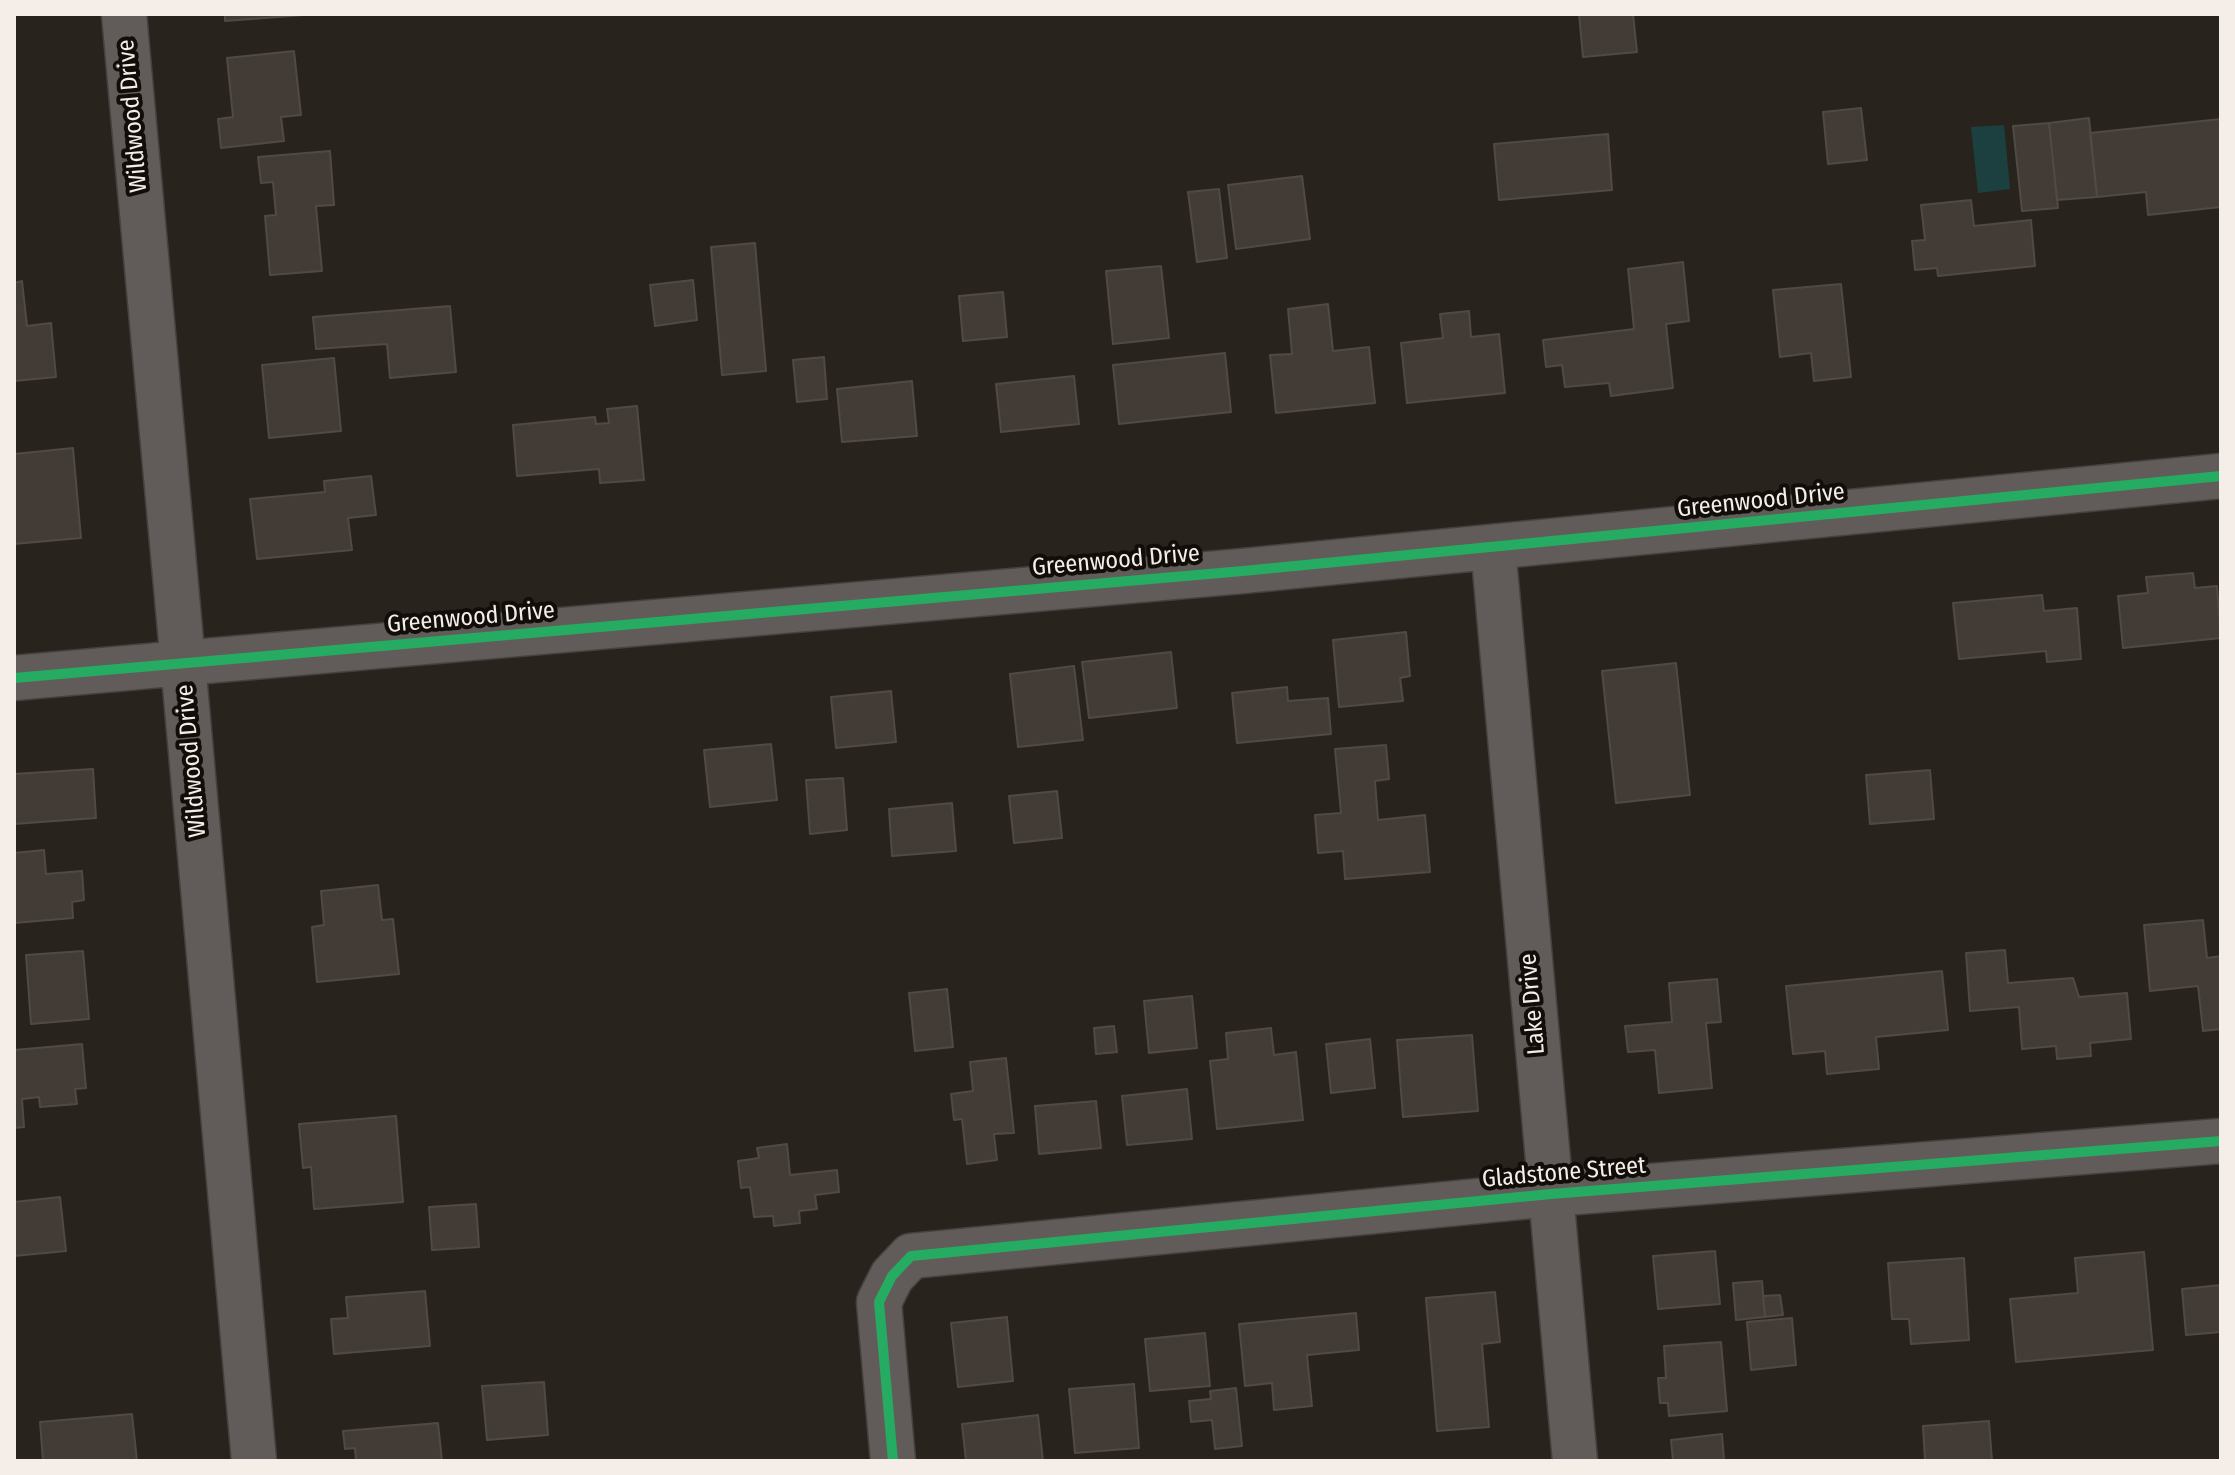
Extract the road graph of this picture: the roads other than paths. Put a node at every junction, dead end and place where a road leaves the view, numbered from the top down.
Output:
1 (124, 14) edge
2 (2221, 476) edge
3 (1493, 547) junction
4 (183, 663) junction
5 (14, 678) edge
6 (2221, 1141) edge
7 (1551, 1194) junction
8 (254, 1461) edge
9 (893, 1461) edge
10 (1575, 1461) edge

1 - 4 street, Wildwood Drive
2 - 3 street, Greenwood Drive
3 - 4 street, Greenwood Drive
3 - 7 street, Lake Drive
4 - 5 street, Greenwood Drive
4 - 8 street, Wildwood Drive
6 - 7 street, Gladstone Street
7 - 9 street, Gladstone Street
7 - 10 street, Lake Drive

